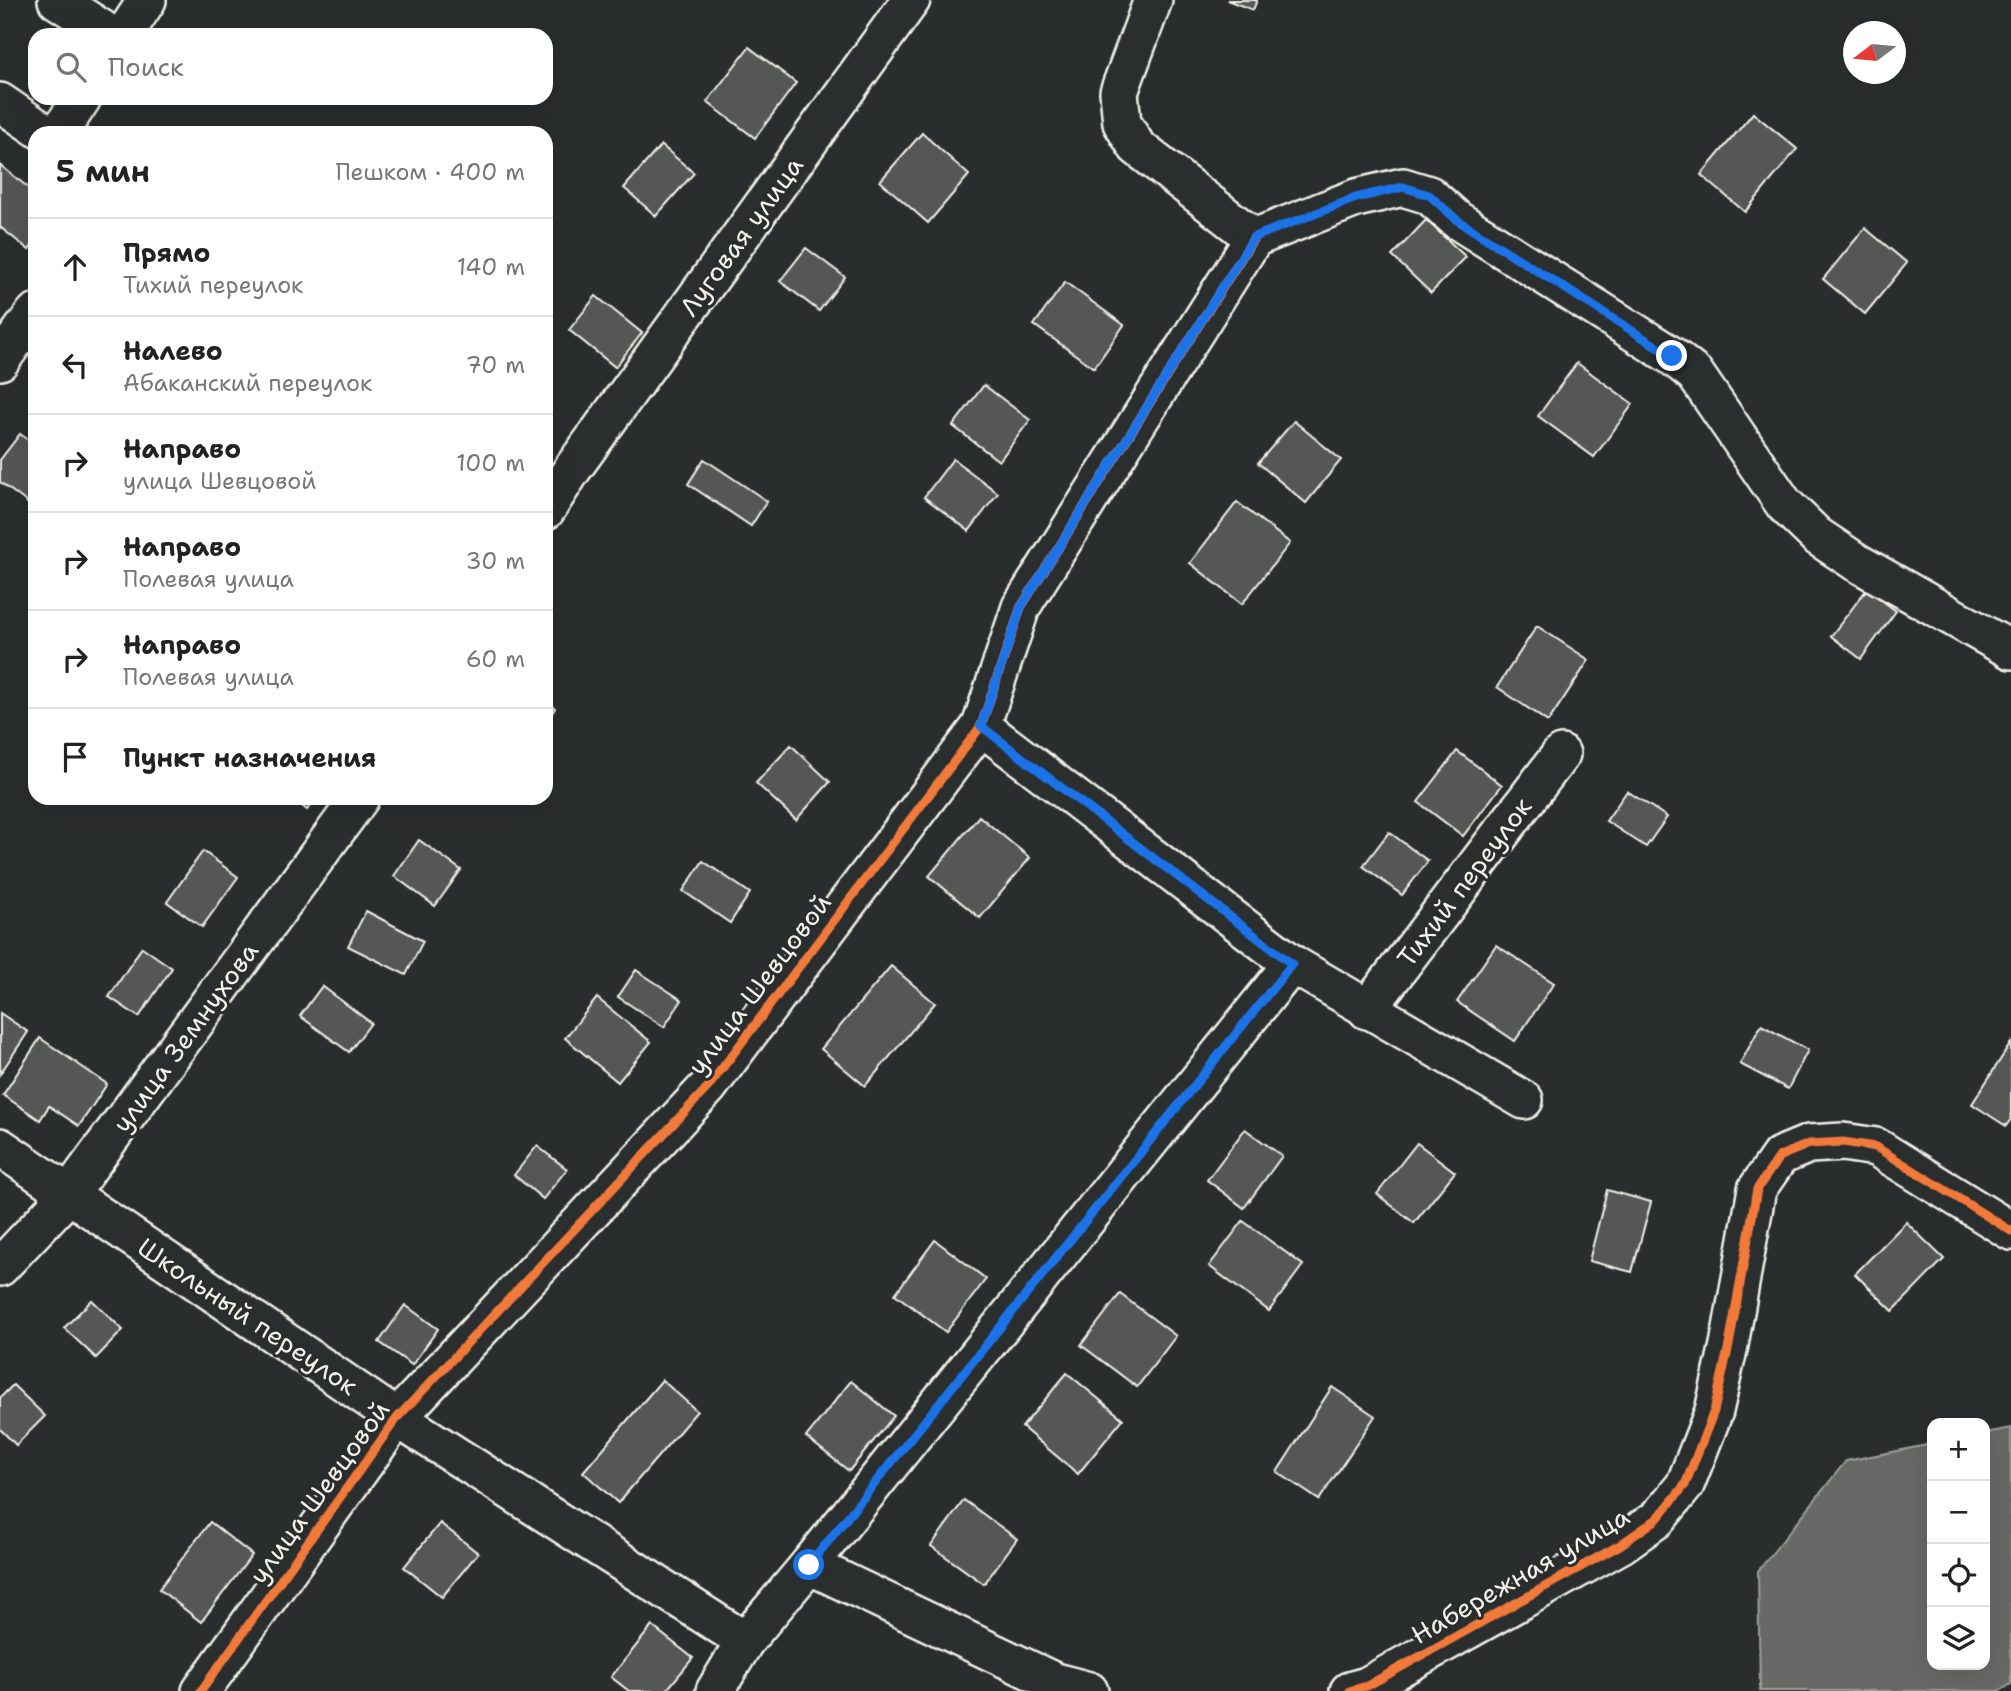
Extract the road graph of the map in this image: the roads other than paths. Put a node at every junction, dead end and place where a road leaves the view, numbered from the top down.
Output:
1 (57, 0) edge
2 (147, 0) edge
3 (911, 0) edge
4 (1153, 0) edge
5 (100, 28) edge
6 (129, 28) edge
7 (0, 102) edge
8 (77, 105) edge
9 (35, 126) edge
10 (64, 126) edge
11 (1254, 237) junction
12 (28, 323) edge
13 (0, 361) edge
14 (559, 462) edge
15 (553, 484) edge
16 (2011, 650) edge
17 (981, 726) junction
18 (1561, 754) dead end
19 (355, 805) edge
20 (1292, 964) junction
21 (1367, 1010) junction
22 (1524, 1100) dead end
23 (0, 1147) edge
24 (69, 1194) junction
25 (2011, 1231) edge
26 (0, 1267) edge
27 (397, 1418) junction
28 (809, 1565) junction
29 (745, 1641) junction
30 (201, 1691) edge
31 (715, 1691) edge
32 (1089, 1691) edge
33 (1349, 1691) edge

1 - 5 street
2 - 6 street
3 - 14 street, Луговая улица
4 - 11 street
7 - 9 street
8 - 10 street
11 - 16 street
11 - 17 street, улица Шевцовой
12 - 13 street
14 - 15 street
17 - 20 street
17 - 27 street, улица Шевцовой
18 - 21 street, Тихий переулок
19 - 24 street, улица Земнухова
20 - 21 street
20 - 28 street
21 - 22 street
23 - 24 street, Школьный переулок
24 - 26 street, улица Земнухова
24 - 27 street, Школьный переулок
25 - 33 street, Набережная улица
27 - 29 street, Школьный переулок
27 - 30 street, улица Шевцовой
28 - 29 street
28 - 32 street
29 - 31 street

